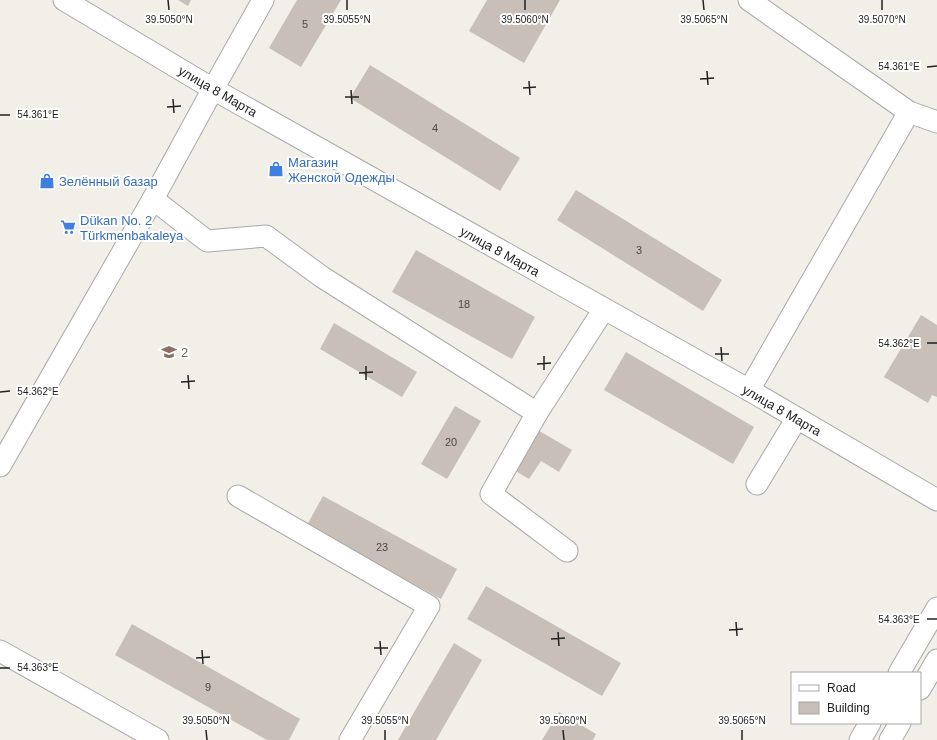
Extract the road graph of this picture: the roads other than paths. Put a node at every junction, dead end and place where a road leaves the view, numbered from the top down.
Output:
1 (64, 0) edge
2 (263, 0) edge
3 (749, 0) edge
4 (213, 89) junction
5 (909, 112) junction
6 (937, 122) edge
7 (153, 199) junction
8 (604, 309) junction
9 (749, 390) junction
10 (537, 413) junction
11 (797, 418) junction
12 (0, 466) edge
13 (757, 484) dead end
14 (238, 496) dead end
15 (937, 500) edge
16 (567, 551) dead end
17 (937, 608) edge
18 (0, 651) edge
19 (937, 660) edge
20 (900, 672) edge
21 (921, 687) edge
22 (869, 724) edge
23 (899, 724) edge
24 (158, 740) edge
25 (350, 740) edge
26 (860, 740) edge
27 (890, 740) edge

1 - 4 street, улица 8 Марта
2 - 4 street
3 - 5 street
4 - 7 street
4 - 8 street, улица 8 Марта
5 - 6 street
5 - 9 street
7 - 10 street
7 - 12 street
8 - 9 street, улица 8 Марта
8 - 10 street
9 - 11 street, улица 8 Марта
10 - 16 street
11 - 13 street
11 - 15 street, улица 8 Марта
14 - 25 street
17 - 20 street
18 - 24 street
19 - 21 street
22 - 26 street
23 - 27 street

